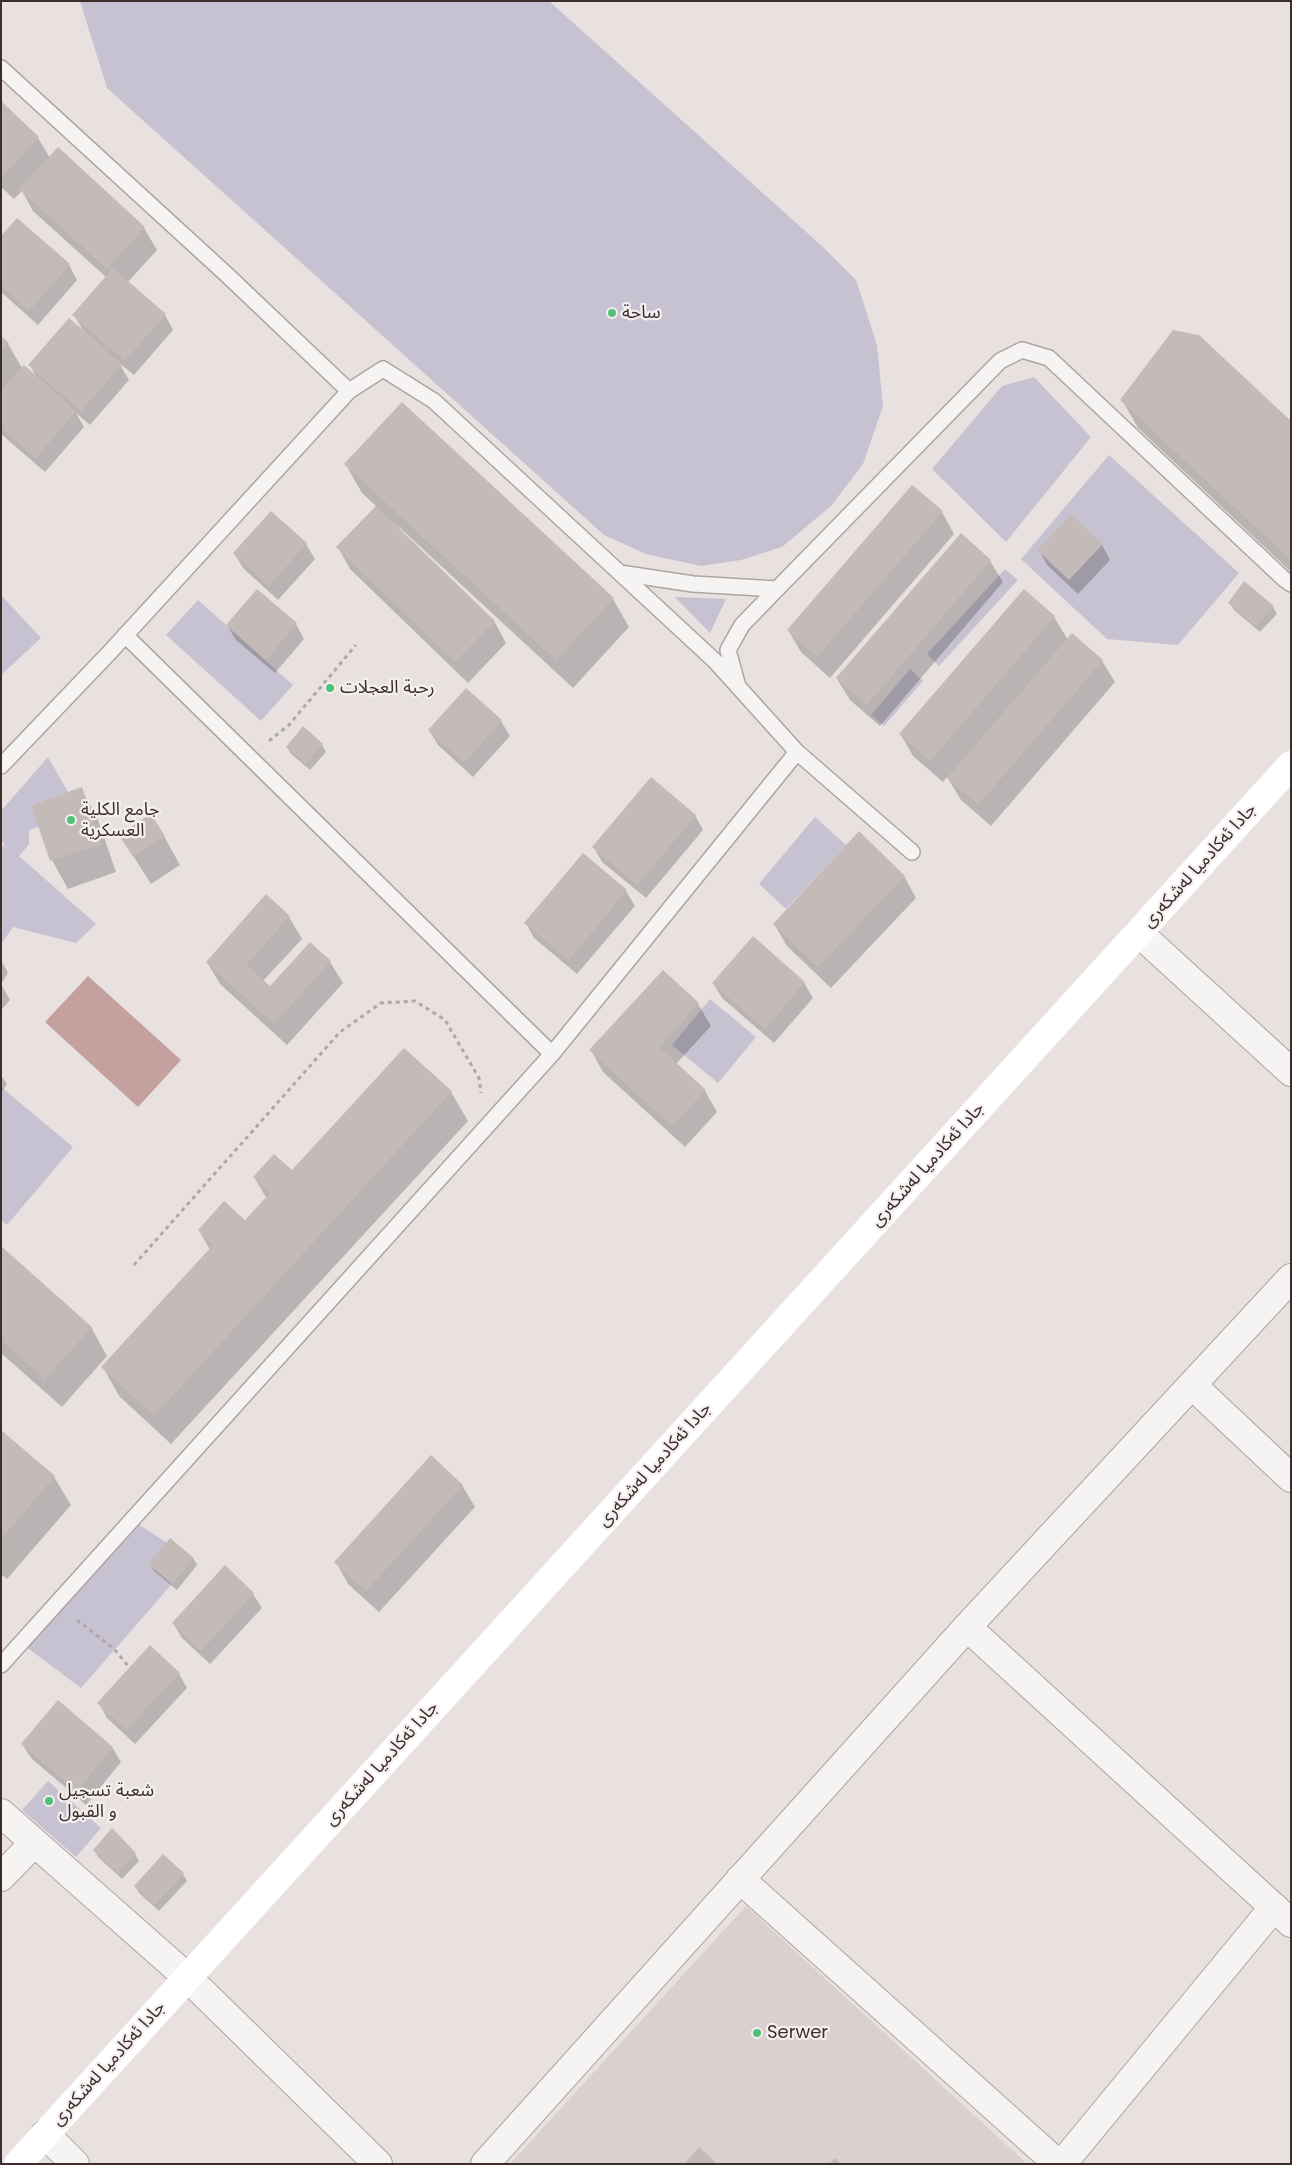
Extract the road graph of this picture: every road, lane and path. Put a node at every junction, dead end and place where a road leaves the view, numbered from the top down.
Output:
1 (1, 68) edge
2 (349, 391) junction
3 (620, 572) junction
4 (1291, 584) edge
5 (777, 590) junction
6 (125, 635) junction
7 (356, 645) dead end
8 (738, 686) junction
9 (226, 734) junction
10 (797, 752) junction
11 (1291, 765) edge
12 (1, 766) edge
13 (912, 852) dead end
14 (1139, 933) junction
15 (552, 1054) junction
16 (1291, 1072) edge
17 (486, 1128) junction
18 (134, 1265) dead end
19 (1291, 1278) edge
20 (1192, 1384) junction
21 (1291, 1478) edge
22 (57, 1604) junction
23 (967, 1627) junction
24 (1, 1665) edge
25 (130, 1668) dead end
26 (1, 1812) edge
27 (34, 1843) junction
28 (1, 1877) edge
29 (740, 1879) junction
30 (1283, 1915) edge
31 (188, 1978) junction
32 (45, 2134) junction
33 (18, 2164) edge
34 (75, 2164) edge
35 (378, 2164) edge
36 (486, 2164) edge
37 (1060, 2164) edge

1 - 2 lane
2 - 3 lane
2 - 6 lane
3 - 5 lane
3 - 8 lane
4 - 5 lane
5 - 8 lane
6 - 9 lane
6 - 12 lane
7 - 9 path
8 - 10 lane
9 - 15 lane
10 - 13 lane
10 - 15 lane
11 - 14 main road, جادا ئه‌كادميا له‌شكه‌رى
14 - 16 street
14 - 31 main road, جادا ئه‌كادميا له‌شكه‌رى
15 - 17 lane
17 - 18 path
17 - 22 lane
19 - 20 street
20 - 21 street
20 - 23 street
22 - 24 lane
22 - 25 path
23 - 29 street
23 - 30 street
26 - 27 street
27 - 28 street
27 - 31 street
29 - 36 street
29 - 37 street
30 - 37 street
31 - 32 main road, جادا ئه‌كادميا له‌شكه‌رى
31 - 35 street
32 - 33 main road, جادا ئه‌كادميا له‌شكه‌رى
32 - 34 street

